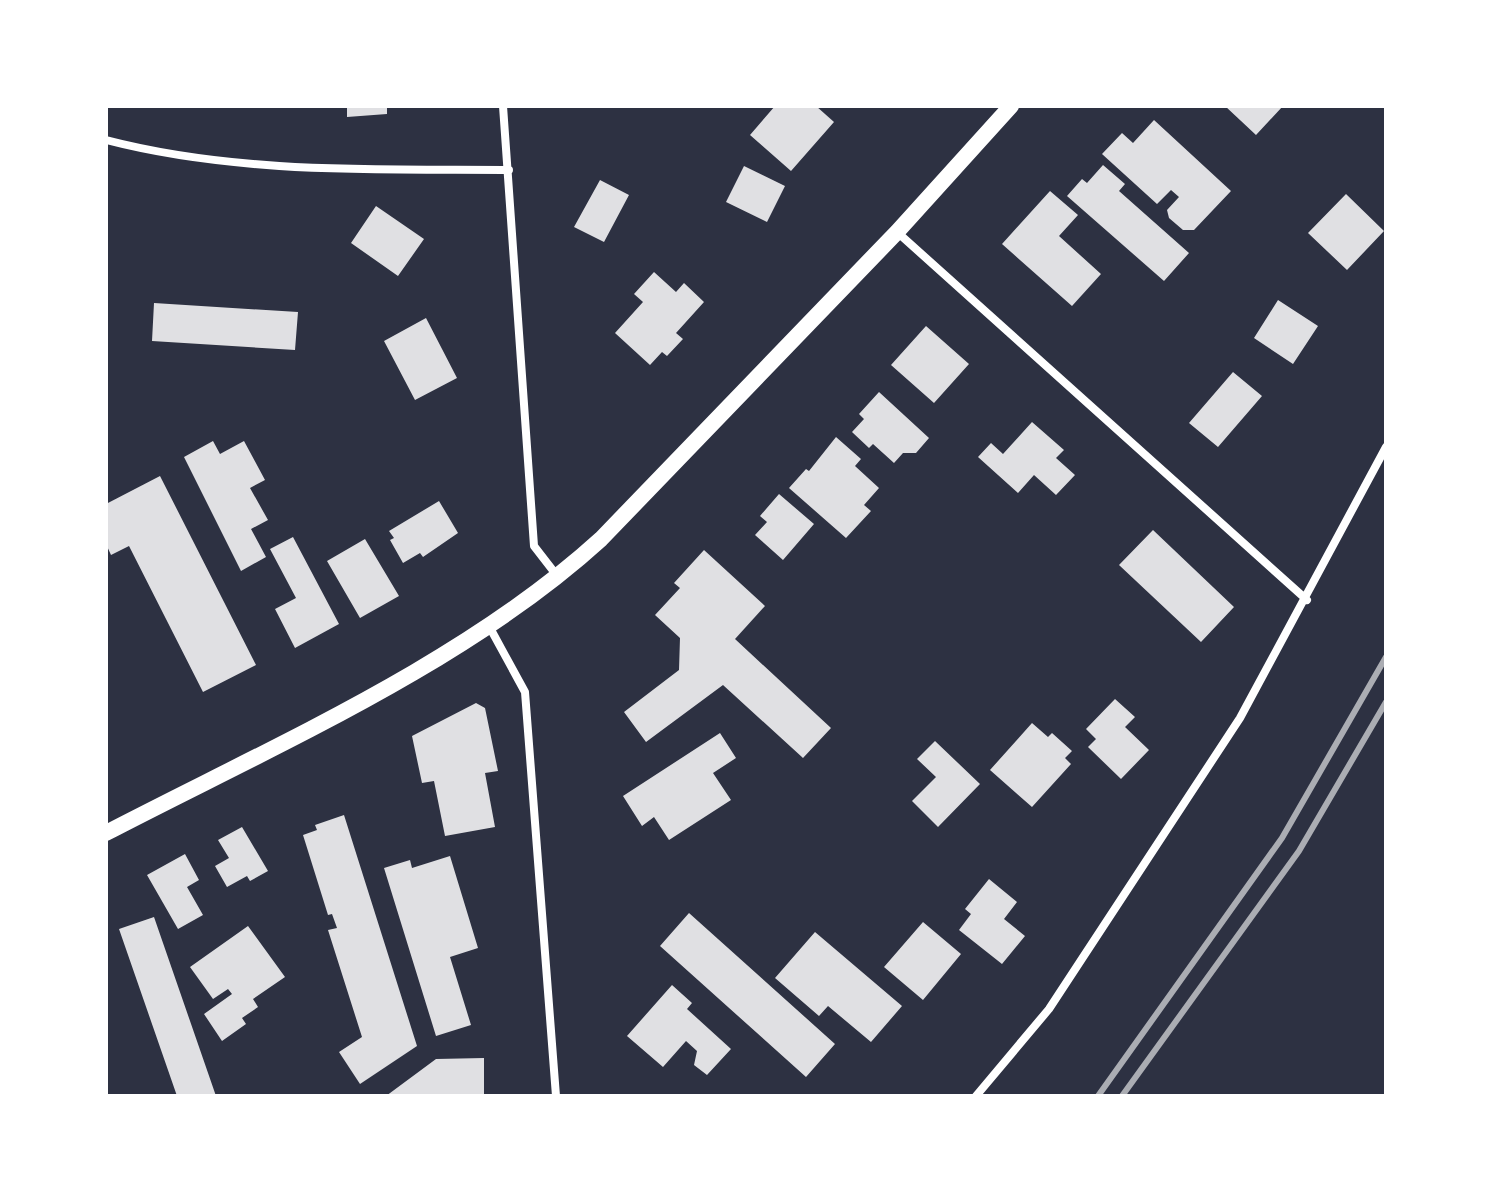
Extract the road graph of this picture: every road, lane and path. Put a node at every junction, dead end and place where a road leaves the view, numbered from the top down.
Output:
1 (503, 106) edge
2 (1011, 106) edge
3 (106, 140) edge
4 (509, 170) junction
5 (897, 232) junction
6 (1386, 447) edge
7 (559, 577) junction
8 (1307, 600) junction
9 (489, 626) junction
10 (106, 833) edge
11 (556, 1096) edge
12 (976, 1096) edge

1 - 4 street
2 - 5 main road
3 - 4 street
4 - 7 street
5 - 7 main road
5 - 8 street
6 - 8 street
7 - 9 main road
8 - 12 street
9 - 10 main road
9 - 11 street

